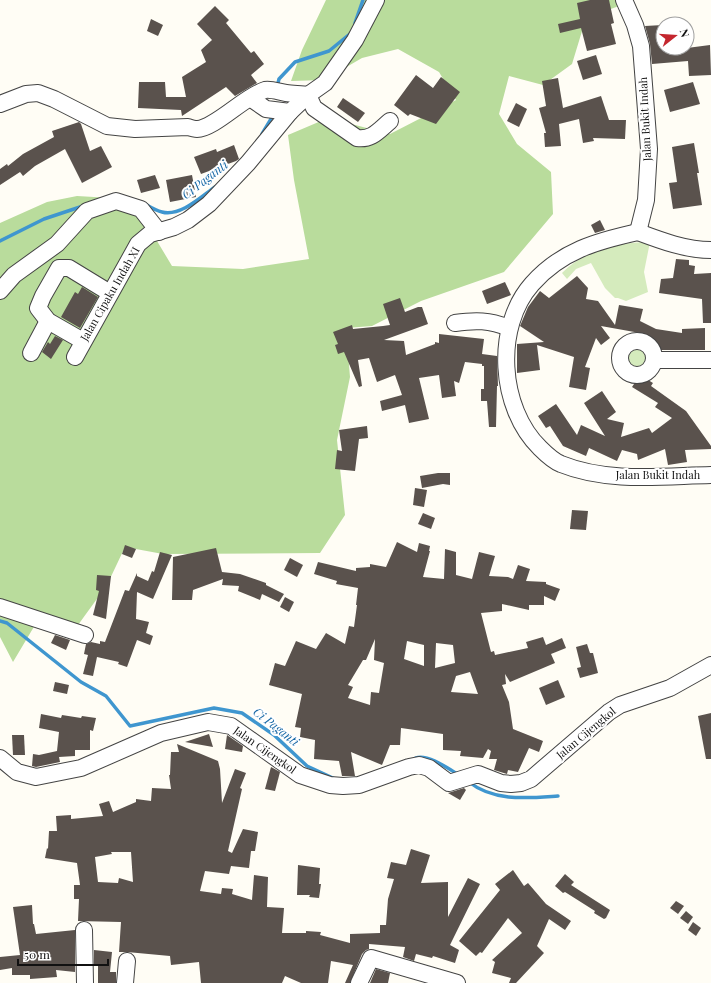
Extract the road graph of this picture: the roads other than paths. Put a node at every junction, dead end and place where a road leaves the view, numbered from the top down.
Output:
1 (376, 0) edge
2 (625, 4) edge
3 (308, 95) junction
4 (259, 98) junction
5 (0, 104) edge
6 (285, 111) junction
7 (390, 121) dead end
8 (159, 232) junction
9 (638, 232) junction
10 (711, 250) edge
11 (0, 291) edge
12 (110, 293) junction
13 (48, 321) junction
14 (455, 323) dead end
15 (509, 328) junction
16 (83, 341) junction
17 (32, 353) dead end
18 (75, 357) dead end
19 (654, 360) dead end
20 (711, 360) edge
21 (711, 475) edge
22 (0, 607) edge
23 (85, 635) dead end
24 (711, 666) edge
25 (0, 758) edge
26 (84, 930) dead end
27 (127, 961) dead end
28 (85, 983) edge
29 (125, 983) edge
30 (359, 983) edge
31 (456, 983) edge

1 - 3 street, Jalan Cipaku Indah XI
2 - 9 street, Jalan Bukit Indah
3 - 4 street
3 - 6 street, Jalan Cipaku Indah XI
3 - 7 street
4 - 5 street
4 - 6 street
6 - 8 street, Jalan Cipaku Indah XI
8 - 11 street
8 - 12 street, Jalan Cipaku Indah XI
9 - 10 street
9 - 15 street, Jalan Bukit Indah
12 - 13 street
12 - 16 street, Jalan Cipaku Indah XI
13 - 16 street
13 - 17 street
14 - 15 street
15 - 21 street, Jalan Bukit Indah
16 - 18 street, Jalan Cipaku Indah XI
19 - 20 street
22 - 23 street
24 - 25 street, Jalan Cijengkol
26 - 28 street
27 - 29 street
30 - 31 street

